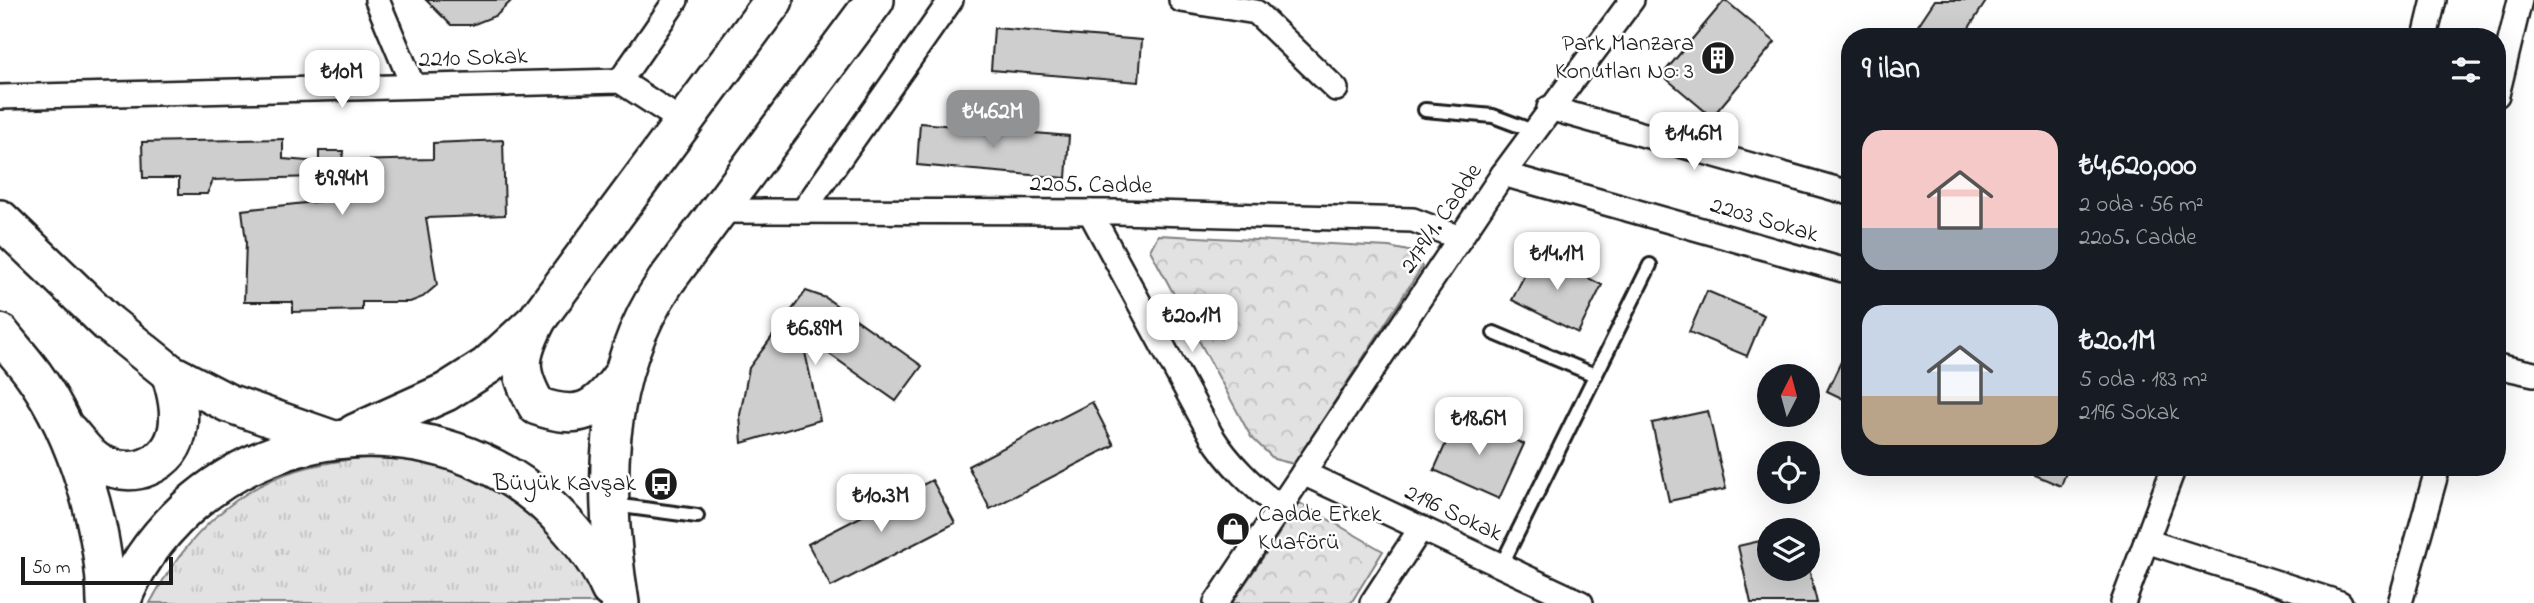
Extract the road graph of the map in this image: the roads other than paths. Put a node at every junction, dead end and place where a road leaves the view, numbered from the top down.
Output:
1 (377, 0) edge
2 (676, 0) edge
3 (774, 0) edge
4 (875, 0) edge
5 (951, 0) edge
6 (1181, 0) edge
7 (2434, 0) edge
8 (2520, 0) edge
9 (1629, 2) edge
10 (2427, 28) edge
11 (2506, 58) edge
12 (620, 81) junction
13 (413, 86) junction
14 (1336, 89) dead end
15 (0, 97) edge
16 (1549, 108) junction
17 (1425, 110) dead end
18 (683, 122) junction
19 (1533, 131) junction
20 (1503, 174) junction
21 (1841, 190) edge
22 (718, 211) junction
23 (803, 211) junction
24 (1090, 212) junction
25 (0, 219) edge
26 (1460, 237) junction
27 (1650, 265) dead end
28 (1841, 269) edge
29 (536, 321) junction
30 (0, 333) edge
31 (1494, 333) dead end
32 (2506, 368) edge
33 (170, 373) junction
34 (2534, 374) edge
35 (1595, 375) junction
36 (620, 378) junction
37 (63, 426) junction
38 (338, 438) junction
39 (1303, 473) junction
40 (2171, 476) edge
41 (2435, 476) edge
42 (611, 505) junction
43 (1280, 508) junction
44 (697, 516) dead end
45 (1421, 528) junction
46 (2146, 541) junction
47 (1501, 566) junction
48 (106, 603) edge
49 (121, 603) edge
50 (618, 603) edge
51 (1216, 603) edge
52 (1373, 603) edge
53 (1581, 603) edge
54 (2123, 603) edge
55 (2340, 603) edge
56 (2400, 603) edge

1 - 13 street
2 - 12 street
3 - 18 main road
4 - 22 main road
5 - 23 street
6 - 14 street
7 - 10 street
8 - 11 street
9 - 16 street, 2179/1. Cadde
12 - 13 street, 2210 Sokak
12 - 18 street
13 - 15 street, 2210 Sokak
16 - 19 street, 2179/1. Cadde
16 - 21 street, 2203 Sokak
17 - 19 lane
18 - 29 main road
19 - 20 street, 2179/1. Cadde
20 - 26 street, 2179/1. Cadde
20 - 28 street, 2203 Sokak
22 - 23 street, 2205. Cadde
22 - 36 main road
23 - 24 street, 2205. Cadde
24 - 26 street, 2205. Cadde
24 - 43 street
25 - 33 main road
26 - 39 street, 2179/1. Cadde
27 - 35 lane
29 - 36 main road
29 - 38 main road
30 - 37 main road
31 - 35 lane
32 - 34 street
33 - 37 main road
33 - 38 main road
35 - 47 lane
36 - 42 main road
37 - 48 main road
38 - 49 main road
38 - 50 main road
39 - 43 street, 2179/1. Cadde
39 - 45 street, 2196 Sokak
40 - 46 street
41 - 56 street
42 - 44 lane
42 - 50 main road
43 - 51 street, 2179/1. Cadde
45 - 47 street, 2196 Sokak
45 - 52 street
46 - 54 street
46 - 55 street
47 - 53 street, 2196 Sokak

